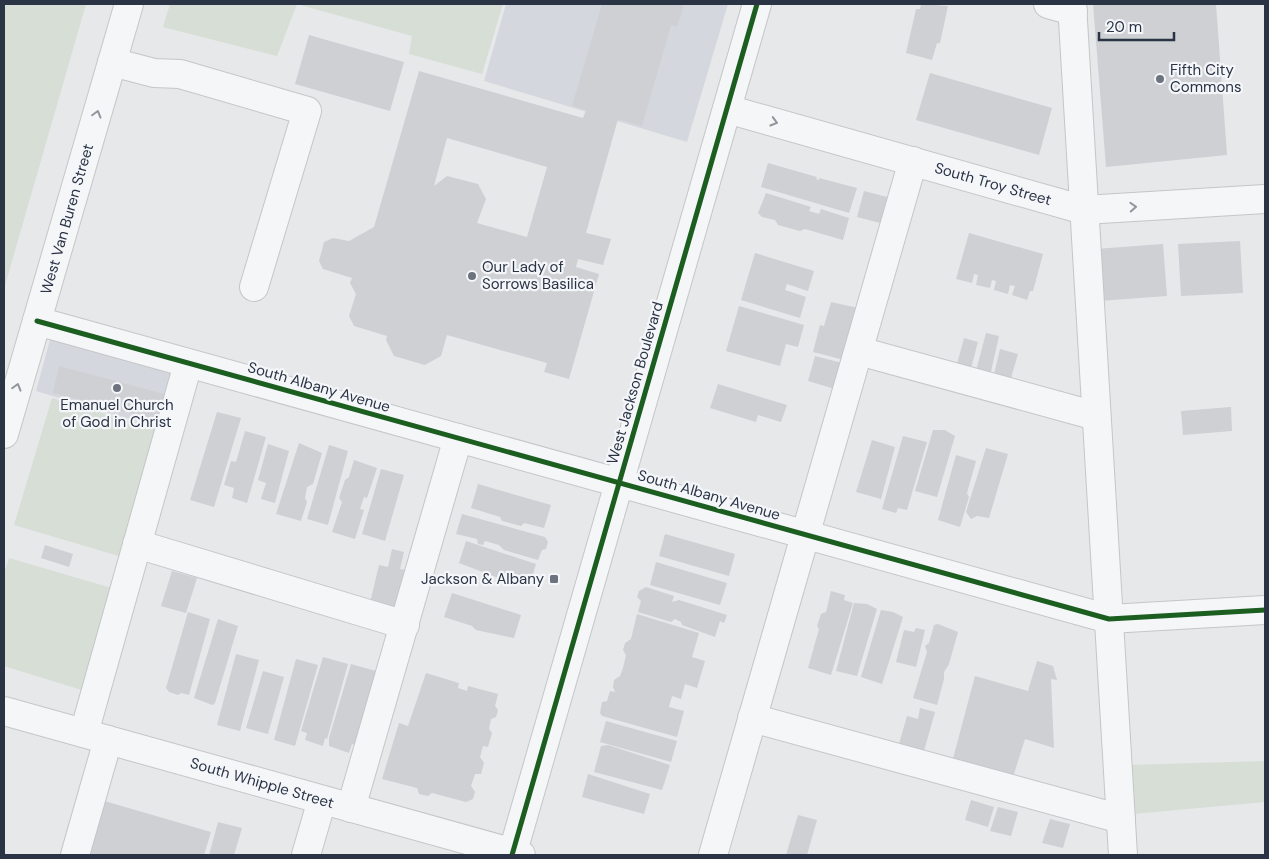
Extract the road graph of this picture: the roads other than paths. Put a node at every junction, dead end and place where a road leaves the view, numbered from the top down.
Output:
1 (129, 4) edge
2 (757, 4) edge
3 (1064, 6) edge
4 (112, 62) junction
5 (727, 109) junction
6 (913, 161) junction
7 (1265, 199) edge
8 (1084, 210) junction
9 (254, 287) dead end
10 (37, 321) junction
11 (859, 351) junction
12 (188, 364) junction
13 (1096, 416) junction
14 (4, 434) edge
15 (458, 438) junction
16 (619, 483) junction
17 (805, 535) junction
18 (137, 544) junction
19 (1265, 610) edge
20 (1109, 619) junction
21 (405, 625) junction
22 (4, 711) edge
23 (752, 718) junction
24 (96, 736) junction
25 (322, 800) junction
26 (351, 808) junction
27 (1121, 820) junction
28 (515, 854) edge
29 (75, 855) edge
30 (306, 855) edge
31 (713, 855) edge
32 (1123, 855) edge

1 - 4 street, West Van Buren Street
2 - 5 street, West Jackson Boulevard
3 - 8 street
4 - 9 street
10 -> 4 street, West Van Buren Street
5 -> 6 street, South Troy Street
5 - 16 street, West Jackson Boulevard
6 - 8 street, South Troy Street
6 - 11 street
8 -> 7 street, South Troy Street
8 - 13 street
10 - 12 street, South Albany Avenue
14 -> 10 street, West Van Buren Street
11 - 13 street
11 - 17 street
12 - 15 street, South Albany Avenue
12 - 18 street
13 - 20 street
15 - 16 street, South Albany Avenue
15 - 21 street
16 - 17 street, South Albany Avenue
16 - 28 street, West Jackson Boulevard
17 - 20 street, South Albany Avenue
17 - 23 street
18 - 21 street
18 - 24 street
19 - 20 street, South Albany Avenue
20 - 27 street
21 - 26 street
22 - 24 street, South Whipple Street
23 - 27 street
23 - 31 street
24 - 25 street, South Whipple Street
24 - 29 street
25 - 26 street, South Whipple Street
25 - 30 street
26 - 28 street, South Whipple Street
27 - 32 street

